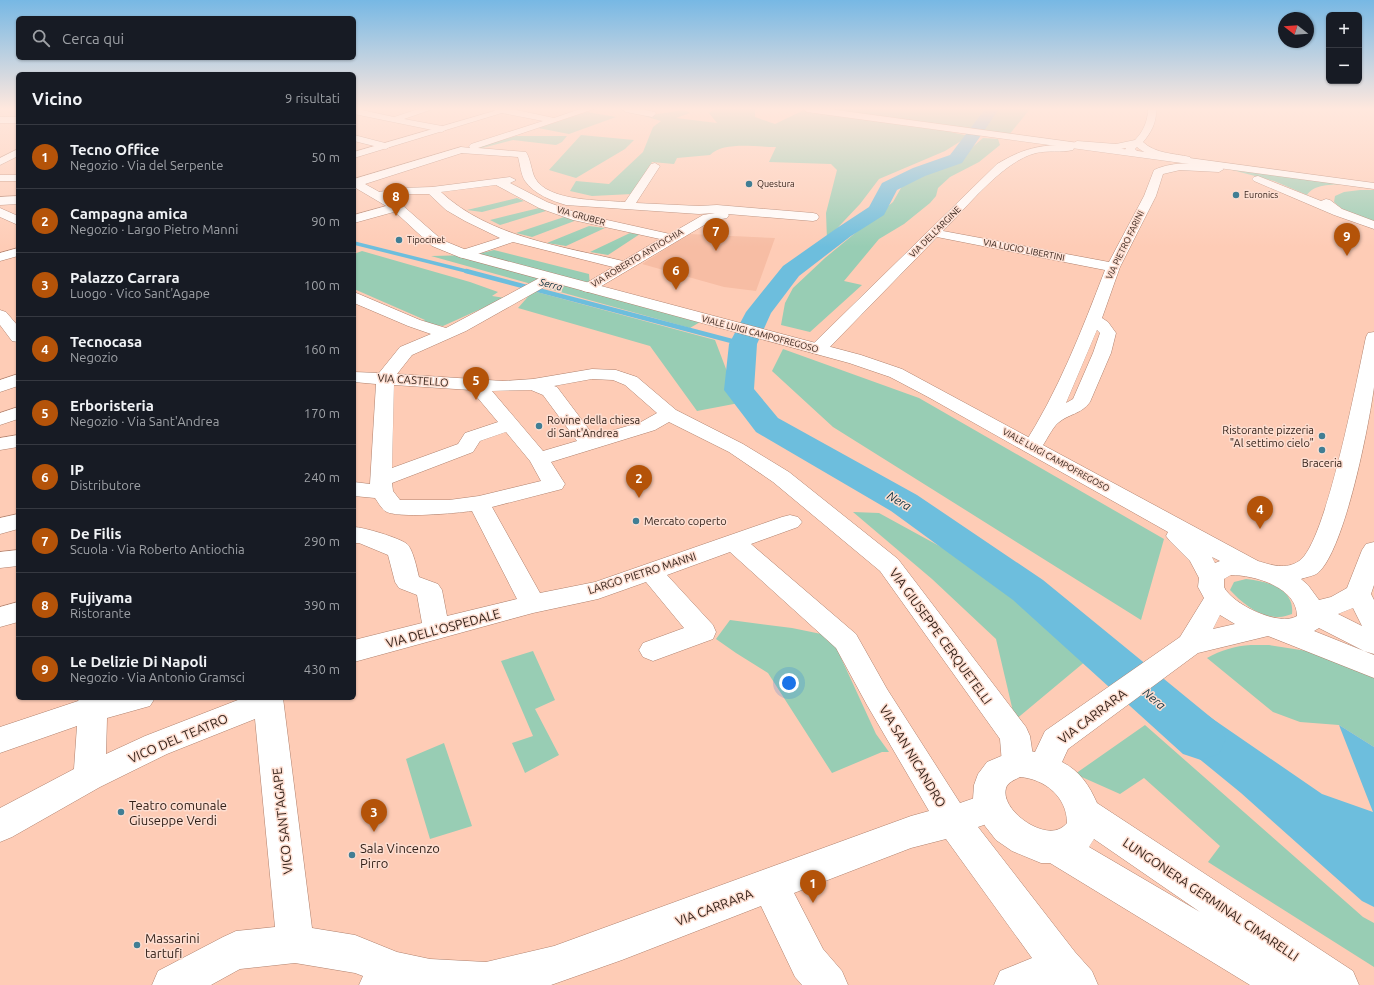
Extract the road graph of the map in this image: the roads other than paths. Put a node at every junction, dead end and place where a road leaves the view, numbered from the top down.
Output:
1 (13, 155) edge
2 (445, 155) edge
3 (522, 155) edge
4 (1019, 155) edge
5 (1133, 155) junction
6 (1163, 155) edge
7 (0, 162) edge
8 (655, 166) dead end
9 (1219, 167) junction
10 (1158, 172) junction
11 (0, 178) edge
12 (16, 178) edge
13 (530, 180) junction
14 (356, 182) edge
15 (501, 183) junction
16 (356, 184) edge
17 (1374, 187) edge
18 (432, 190) junction
19 (377, 195) junction
20 (628, 206) junction
21 (397, 207) junction
22 (659, 207) junction
23 (0, 212) edge
24 (1338, 212) junction
25 (703, 214) junction
26 (813, 217) dead end
27 (356, 218) edge
28 (16, 220) edge
29 (687, 220) junction
30 (1374, 227) edge
31 (934, 233) junction
32 (512, 238) junction
33 (671, 238) junction
34 (16, 253) edge
35 (464, 254) junction
36 (0, 257) edge
37 (624, 266) junction
38 (1113, 267) junction
39 (545, 281) junction
40 (588, 288) junction
41 (356, 298) edge
42 (0, 315) edge
43 (414, 323) junction
44 (9, 333) edge
45 (447, 334) junction
46 (1374, 337) edge
47 (812, 347) junction
48 (406, 351) junction
49 (356, 376) edge
50 (385, 378) junction
51 (16, 380) edge
52 (476, 384) junction
53 (533, 384) junction
54 (0, 387) edge
55 (669, 414) junction
56 (16, 415) edge
57 (0, 419) edge
58 (511, 424) junction
59 (16, 441) edge
60 (589, 443) junction
61 (0, 444) edge
62 (1033, 446) junction
63 (539, 460) junction
64 (382, 486) junction
65 (356, 489) edge
66 (479, 503) junction
67 (1157, 516) junction
68 (16, 522) edge
69 (790, 522) dead end
70 (0, 526) edge
71 (356, 535) edge
72 (734, 542) junction
73 (1374, 550) edge
74 (16, 558) edge
75 (0, 560) edge
76 (1249, 567) junction
77 (650, 572) junction
78 (1276, 576) junction
79 (1215, 588) junction
80 (1358, 594) junction
81 (533, 604) junction
82 (1311, 612) junction
83 (16, 613) edge
84 (0, 617) edge
85 (1374, 624) edge
86 (1274, 628) junction
87 (437, 630) junction
88 (1190, 644) junction
89 (1374, 644) edge
90 (356, 650) edge
91 (653, 650) dead end
92 (1374, 667) edge
93 (126, 700) edge
94 (266, 700) edge
95 (268, 700) edge
96 (92, 705) junction
97 (0, 740) edge
98 (1039, 757) junction
99 (89, 777) junction
100 (992, 807) junction
101 (1084, 813) junction
102 (953, 821) junction
103 (0, 826) edge
104 (1056, 847) junction
105 (770, 885) junction
106 (295, 944) junction
107 (1070, 976) edge
108 (402, 978) edge
109 (484, 983) edge
110 (172, 985) edge
111 (828, 985) edge
112 (1014, 985) edge
113 (1287, 985) edge
114 (1339, 985) edge

1 - 7 street
2 - 14 street
3 - 13 street
4 - 31 street, VIA DELL'ARGINE
5 - 9 street
5 - 9 street
5 - 10 street
6 - 9 street
8 - 20 street
9 - 10 street
9 - 17 street
9 - 24 street
10 - 38 street, VIA PIETRO FARINI
11 - 12 street
13 - 15 street
13 - 20 street, VIA ROBERTO ANTIOCHIA
15 - 18 street
15 - 33 street, VIA GRUBER
16 - 19 street, VIALE LUIGI CAMPOFREGOSO
17 - 24 street
18 - 19 street
18 - 32 street
19 - 21 street, VIALE LUIGI CAMPOFREGOSO
20 - 22 street, VIA ROBERTO ANTIOCHIA
21 - 27 street
21 - 35 street, VIALE LUIGI CAMPOFREGOSO
22 - 25 street, VIA ROBERTO ANTIOCHIA
22 - 29 street, VIA ROBERTO ANTIOCHIA
23 - 28 street
24 - 30 street
25 - 26 street, VIA ROBERTO ANTIOCHIA
25 - 29 street, VIA ROBERTO ANTIOCHIA
29 - 33 street, VIA ROBERTO ANTIOCHIA
31 - 38 street, VIA LUCIO LIBERTINI
31 - 47 street, VIA DELL'ARGINE
32 - 35 street
32 - 37 street
33 - 37 street, VIA ROBERTO ANTIOCHIA
34 - 36 street
35 - 39 street, VIALE LUIGI CAMPOFREGOSO
37 - 40 street, VIA ROBERTO ANTIOCHIA
38 - 62 street, VIA PIETRO FARINI
39 - 40 street, VIALE LUIGI CAMPOFREGOSO
39 - 45 street
40 - 47 street, VIALE LUIGI CAMPOFREGOSO
41 - 43 street
42 - 44 street
43 - 45 street
43 - 48 street
45 - 48 street
46 - 78 street
47 - 62 street, VIALE LUIGI CAMPOFREGOSO
48 - 50 street
49 - 50 street, VIA CASTELLO
50 - 52 street, VIA CASTELLO
50 - 64 street
51 - 54 street
52 - 53 street, VIA CASTELLO
52 - 58 street
53 - 55 street
53 - 60 street
55 - 60 street
55 - 98 street, VIA GIUSEPPE CERQUETELLI
56 - 57 street
58 - 63 street
58 - 64 street
59 - 61 street
60 - 63 street
62 - 67 street, VIALE LUIGI CAMPOFREGOSO
63 - 66 street
64 - 65 street
64 - 66 street
66 - 81 street
67 - 76 street, VIALE LUIGI CAMPOFREGOSO
67 - 79 street, VIALE LUIGI CAMPOFREGOSO
68 - 70 street
69 - 72 street, LARGO PIETRO MANNI
71 - 87 street
72 - 77 street, LARGO PIETRO MANNI
72 - 102 street, VIA SAN NICANDRO
73 - 80 street
74 - 75 street
76 - 78 street
76 - 79 street
77 - 81 street, LARGO PIETRO MANNI
77 - 91 street
78 - 82 street
79 - 86 street, VIALE LUIGI CAMPOFREGOSO
79 - 88 street, VIA CARRARA
80 - 82 street
80 - 85 street
81 - 87 street, VIA DELL'OSPEDALE
82 - 86 street, VIA CARRARA
82 - 89 street
83 - 84 street
86 - 88 street, VIA CARRARA
86 - 92 street
87 - 90 street, VIA DELL'OSPEDALE
88 - 98 street, VIA CARRARA
93 - 96 street
94 - 99 street, VICO DEL TEATRO
95 - 106 street, VICO SANT'AGAPE
96 - 97 street
96 - 99 street
98 - 100 street
98 - 101 street
99 - 103 street, VICO DEL TEATRO
100 - 102 street, VIA CARRARA
100 - 104 street
101 - 104 street
101 - 114 street, LUNGONERA GERMINAL CIMARELLI
102 - 105 street, VIA CARRARA
102 - 107 street, VIA SAN NICANDRO
104 - 113 street
105 - 109 street, VIA CARRARA
105 - 111 street
106 - 108 street, VIA CARRARA
106 - 110 street, VIA CARRARA
107 - 112 street
108 - 109 street, VIA CARRARA

